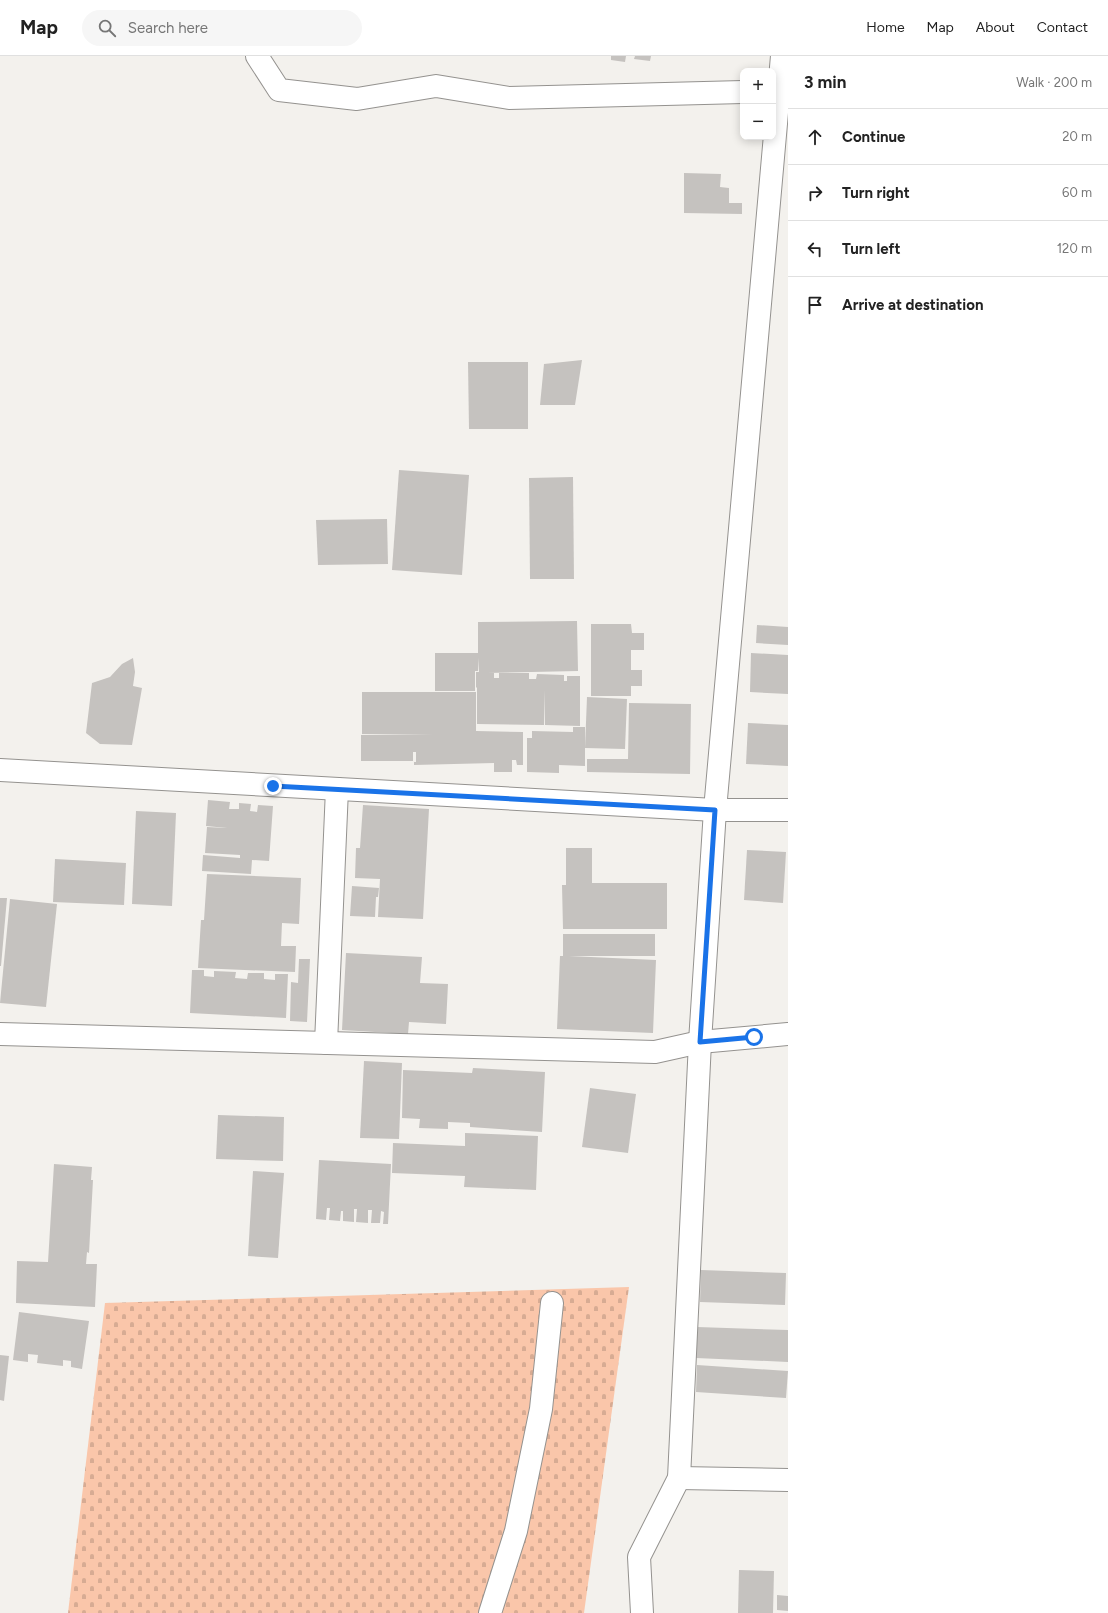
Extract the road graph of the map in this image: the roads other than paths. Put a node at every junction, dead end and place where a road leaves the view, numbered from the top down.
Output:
1 (257, 56) edge
2 (782, 56) edge
3 (780, 91) edge
4 (740, 92) edge
5 (0, 770) edge
6 (337, 789) junction
7 (715, 810) junction
8 (788, 810) edge
9 (0, 1034) edge
10 (788, 1034) edge
11 (700, 1042) junction
12 (326, 1043) junction
13 (552, 1303) dead end
14 (679, 1478) junction
15 (788, 1480) edge
16 (490, 1613) edge
17 (642, 1613) edge

1 - 4 street
2 - 3 street
3 - 7 street
5 - 6 street
6 - 7 street
6 - 12 street
7 - 8 street
7 - 11 street
9 - 12 street
10 - 11 street
11 - 12 street
11 - 14 street
13 - 16 street
14 - 15 street
14 - 17 street

